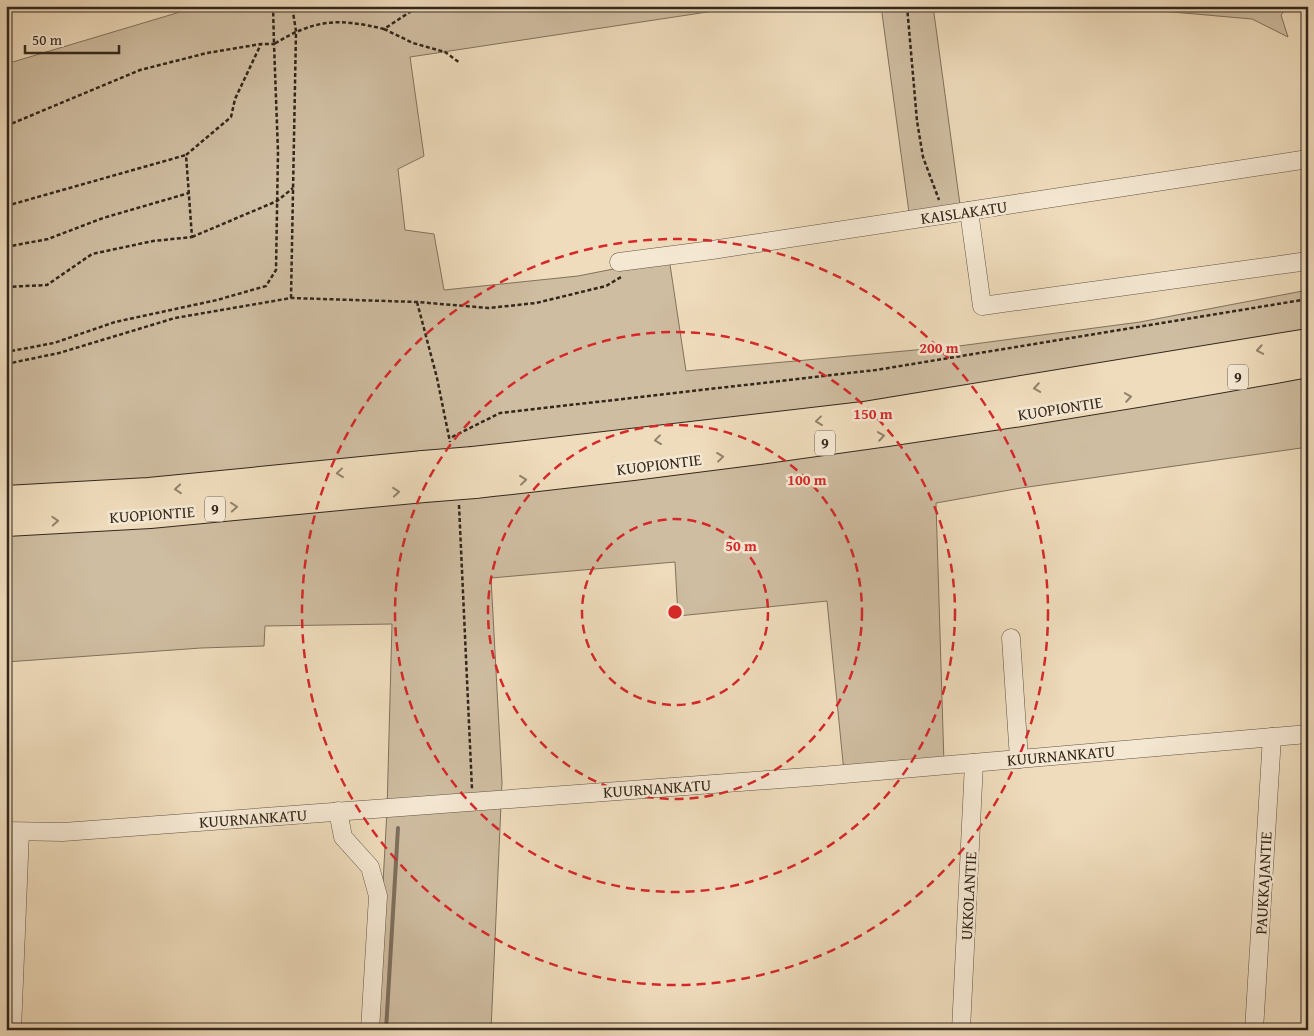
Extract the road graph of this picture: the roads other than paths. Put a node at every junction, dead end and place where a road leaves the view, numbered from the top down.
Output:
1 (1308, 159) edge
2 (969, 211) junction
3 (1308, 261) edge
4 (619, 262) dead end
5 (1308, 342) edge
6 (1308, 364) edge
7 (424, 477) junction
8 (469, 483) junction
9 (6, 499) edge
10 (6, 523) edge
11 (1010, 638) dead end
12 (1308, 734) edge
13 (1272, 737) junction
14 (1019, 759) junction
15 (974, 763) junction
16 (338, 811) junction
17 (13, 832) edge
18 (12, 1030) edge
19 (370, 1030) edge
20 (961, 1030) edge
21 (1254, 1030) edge

1 - 2 street, KAISLAKATU
2 - 3 street
2 - 4 street, KAISLAKATU
5 -> 8 highway, KUOPIONTIE / 9
8 -> 6 highway, KUOPIONTIE / 9
7 - 8 highway, KUOPIONTIE / 9, bridge
7 -> 9 highway, KUOPIONTIE / 9
10 -> 7 highway, KUOPIONTIE / 9
11 - 14 street
12 - 13 street, KUURNANKATU
13 - 14 street, KUURNANKATU
13 - 21 street, PAUKKAJANTIE
14 - 15 street, KUURNANKATU
15 - 16 street, KUURNANKATU
15 - 20 street, UKKOLANTIE
16 - 17 street, KUURNANKATU
16 - 19 street
17 - 18 street

